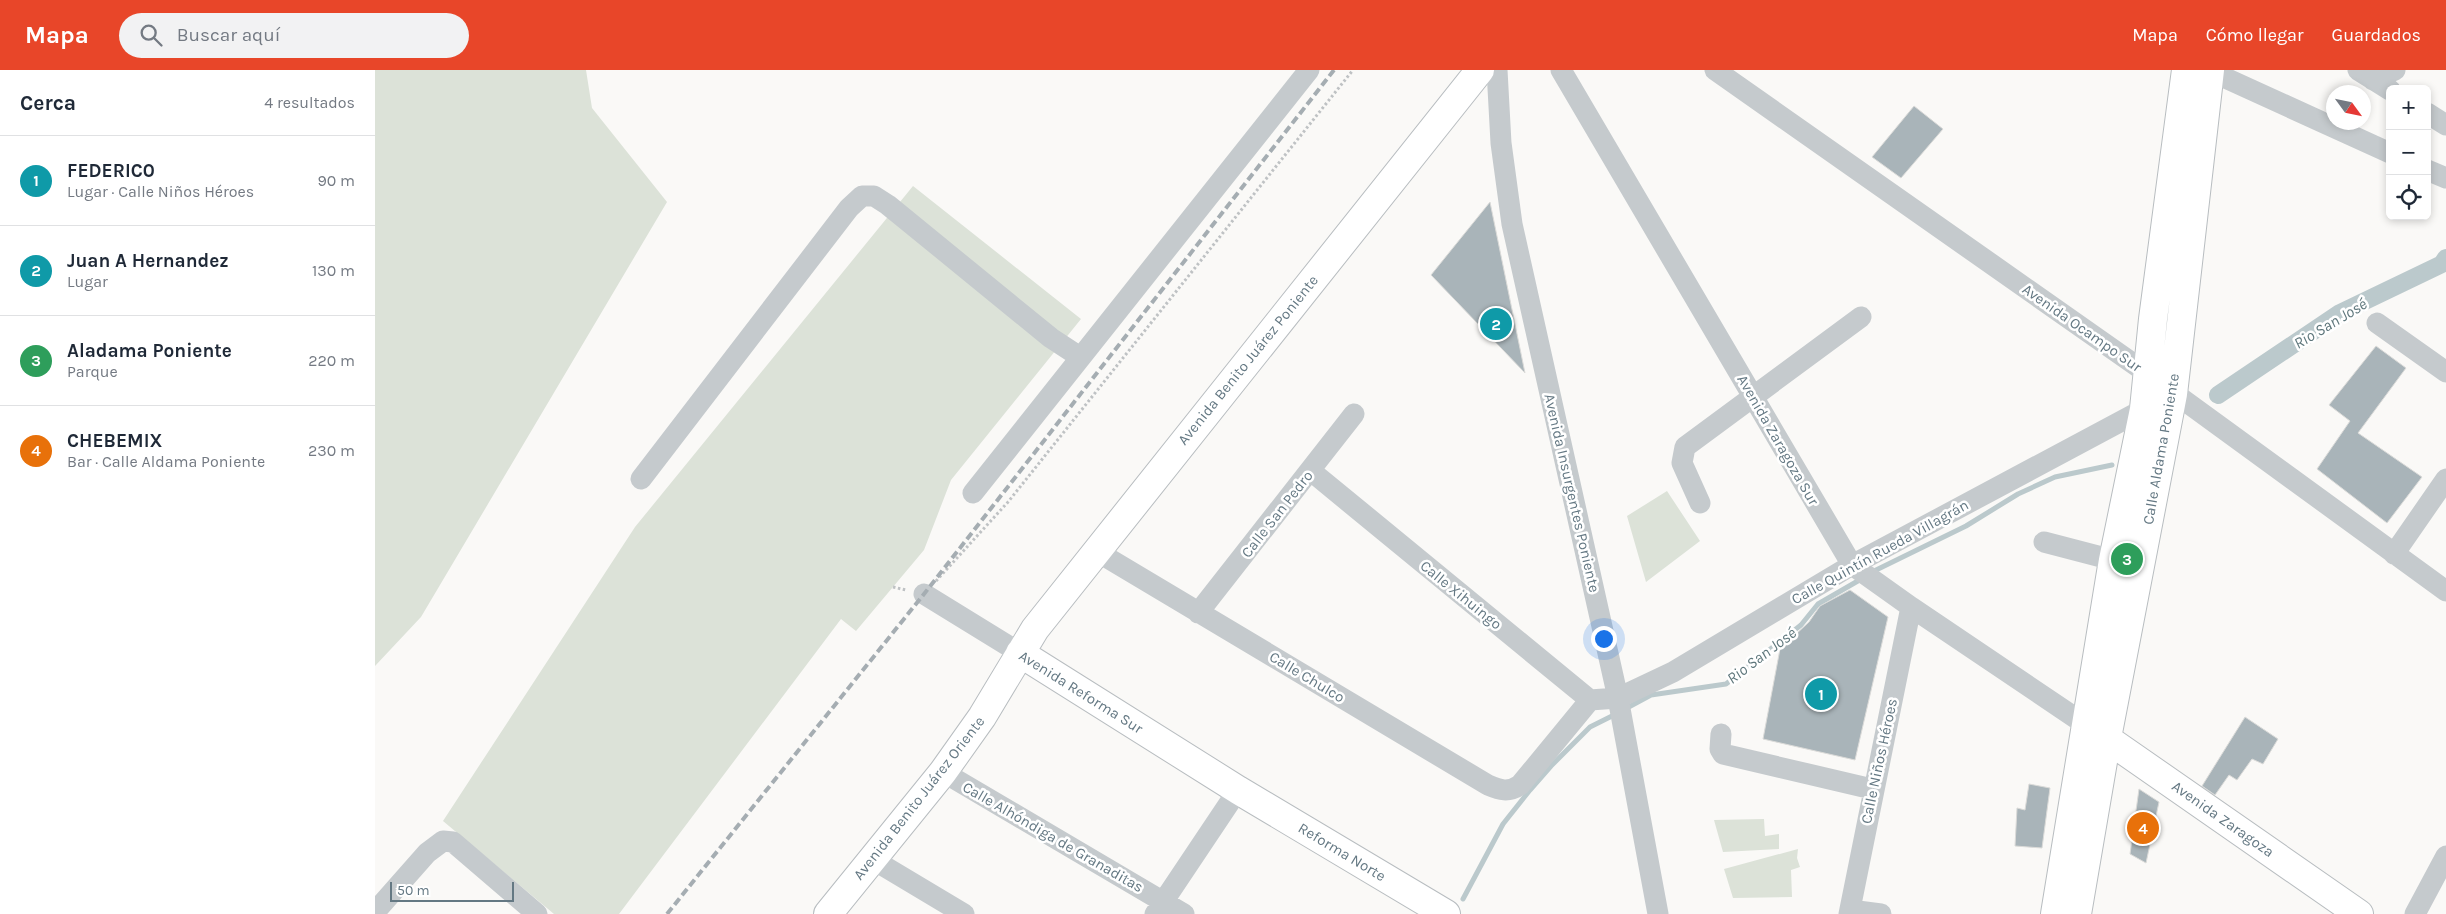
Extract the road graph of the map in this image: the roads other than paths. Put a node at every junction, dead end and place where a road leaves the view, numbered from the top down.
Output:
1 (1309, 70) edge
2 (1480, 70) edge
3 (1497, 70) edge
4 (1561, 70) edge
5 (1715, 70) edge
6 (2202, 70) edge
7 (2395, 70) edge
8 (2374, 80) edge
9 (2431, 116) edge
10 (2446, 125) edge
11 (2386, 151) edge
12 (2431, 172) edge
13 (2446, 178) edge
14 (1861, 317) dead end
15 (2377, 323) dead end
16 (1080, 357) junction
17 (2446, 372) edge
18 (2148, 374) junction
19 (2173, 394) junction
20 (1753, 397) junction
21 (2144, 410) junction
22 (1354, 414) dead end
23 (1311, 471) junction
24 (641, 479) dead end
25 (2446, 479) edge
26 (973, 492) dead end
27 (1700, 503) dead end
28 (2044, 542) dead end
29 (1096, 551) junction
30 (2394, 554) junction
31 (2113, 560) junction
32 (1857, 569) junction
33 (2446, 591) edge
34 (924, 594) road end
35 (1911, 607) junction
36 (1199, 613) junction
37 (1020, 653) junction
38 (1590, 700) junction
39 (1619, 701) junction
40 (2097, 732) junction
41 (1721, 734) dead end
42 (943, 772) junction
43 (1872, 789) junction
44 (1237, 790) junction
45 (2446, 856) edge
46 (872, 859) junction
47 (1159, 908) edge
48 (375, 912) edge
49 (1849, 912) edge
50 (537, 914) edge
51 (828, 914) edge
52 (964, 914) edge
53 (1184, 914) edge
54 (1446, 914) edge
55 (1658, 914) edge
56 (1881, 914) edge
57 (2055, 914) edge
58 (2077, 914) edge
59 (2359, 914) edge
60 (2415, 914) edge

1 - 16 street
2 - 29 main road, Avenida Benito Juárez Poniente
3 - 39 street, Avenida Insurgentes Poniente
4 - 20 street, Avenida Zaragoza Sur
5 - 18 street, Avenida Ocampo Sur
6 - 11 street
6 - 18 main road, Calle Aldama Poniente
6 - 19 main road, Calle Aldama Poniente
7 - 8 street
9 - 10 street
12 - 13 street
14 - 20 street
15 - 17 street
16 - 24 street
16 - 26 street
18 - 19 street, Avenida Ocampo Sur
18 - 21 main road, Calle Aldama Poniente
19 - 30 street, Avenida Ocampo Sur
19 - 40 main road, Calle Aldama Poniente
20 - 27 street
20 - 32 street, Avenida Zaragoza Sur
21 - 31 main road, Calle Aldama Poniente
21 - 32 street, Calle Quintín Rueda Villagrán
22 - 23 street, Calle San Pedro
23 - 36 street, Calle San Pedro
23 - 38 street, Calle Xihuingo
25 - 30 street
28 - 31 street
29 - 36 street, Calle Chulco
29 - 37 main road, Avenida Benito Juárez Poniente
30 - 33 street, Avenida Ocampo Sur
31 - 40 main road, Calle Aldama Poniente
32 - 35 street, Avenida Zaragoza Sur
32 - 39 street, Calle Quintín Rueda Villagrán
34 - 37 street, Avenida Reforma Sur
35 - 40 street, Avenida Zaragoza Sur
35 - 43 street, Calle Niños Héroes
36 - 38 street, Calle Chulco
37 - 42 main road, Avenida Benito Juárez Oriente
37 - 44 main road, Avenida Reforma Sur
38 - 39 street
39 - 55 street, Avenida Insurgentes Poniente
40 - 57 main road, Calle Aldama Poniente
40 - 58 main road, Calle Aldama Poniente
40 - 59 main road, Avenida Zaragoza
41 - 43 street
42 - 46 main road, Avenida Benito Juárez Oriente
42 - 47 street, Calle Alhóndiga de Granaditas
43 - 49 street, Calle Niños Héroes
44 - 47 street
44 - 54 main road, Reforma Norte
45 - 60 street
46 - 51 main road, Avenida Benito Juárez Oriente
46 - 52 street
47 - 53 street, Calle Alhóndiga de Granaditas
48 - 50 street
49 - 56 street

